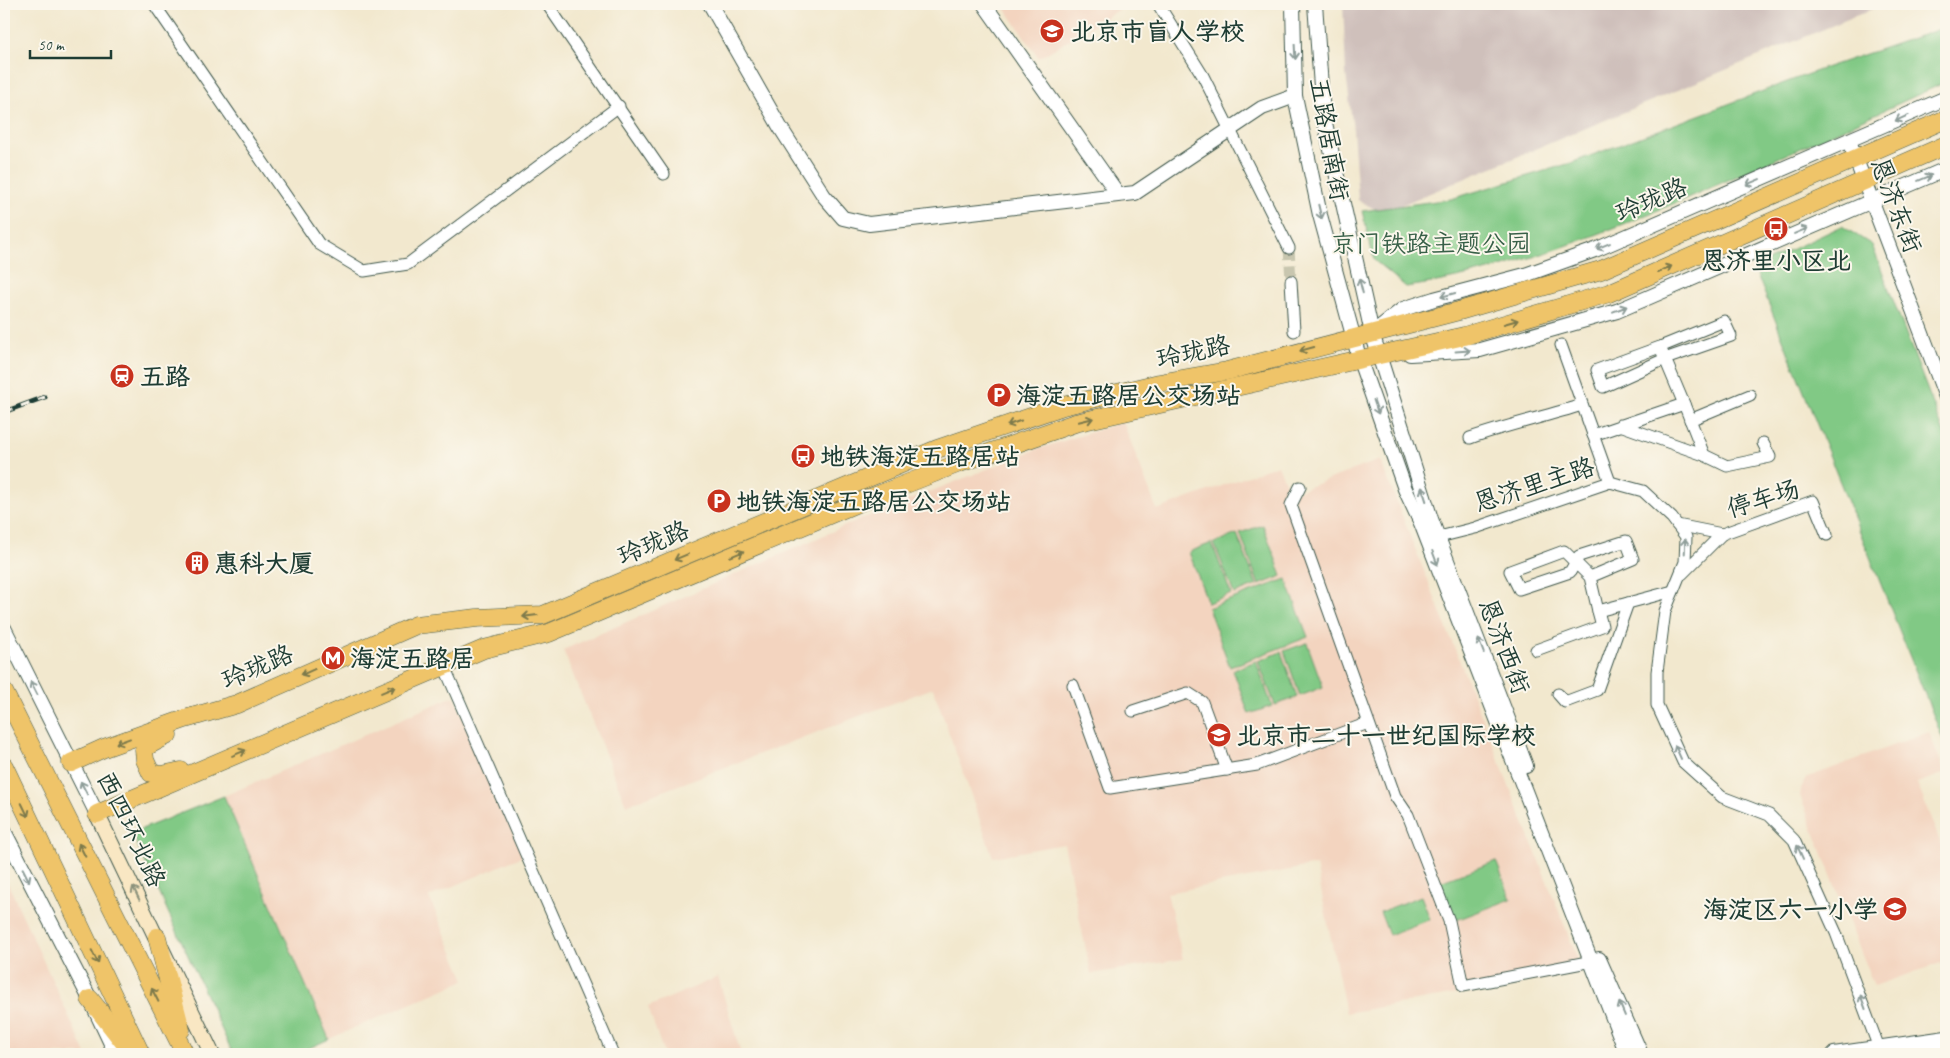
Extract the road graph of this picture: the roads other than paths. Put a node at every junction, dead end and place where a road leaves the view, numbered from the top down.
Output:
1 (154, 4) edge
2 (547, 4) edge
3 (710, 4) edge
4 (984, 4) edge
5 (1158, 4) edge
6 (1293, 4) edge
7 (1315, 4) edge
8 (1296, 96) junction
9 (1946, 98) edge
10 (619, 106) junction
11 (1946, 119) edge
12 (1229, 129) junction
13 (1849, 141) junction
14 (1946, 145) edge
15 (1856, 159) junction
16 (1946, 169) edge
17 (664, 174) dead end
18 (1864, 182) junction
19 (1118, 194) junction
20 (1872, 201) junction
21 (1288, 248) tunnel mouth
22 (1291, 281) tunnel mouth
23 (1294, 331) dead end
24 (1372, 333) junction
25 (1354, 338) junction
26 (1561, 345) dead end
27 (1660, 347) junction
28 (1380, 356) junction
29 (1360, 360) junction
30 (1665, 360) junction
31 (1750, 394) dead end
32 (1946, 397) edge
33 (1684, 404) junction
34 (1582, 405) junction
35 (1690, 420) junction
36 (1620, 426) junction
37 (1593, 435) junction
38 (1470, 438) dead end
39 (1763, 443) dead end
40 (1704, 456) junction
41 (1610, 482) junction
42 (1300, 487) dead end
43 (1677, 525) junction
44 (1722, 534) junction
45 (1827, 535) dead end
46 (1439, 537) junction
47 (1575, 563) junction
48 (1679, 576) junction
49 (1590, 578) junction
50 (1673, 591) junction
51 (1628, 603) junction
52 (1598, 611) junction
53 (4, 628) edge
54 (1536, 650) dead end
55 (444, 666) junction
56 (1073, 685) dead end
57 (4, 692) edge
58 (1558, 694) dead end
59 (237, 704) junction
60 (1133, 711) dead end
61 (1368, 722) junction
62 (71, 763) junction
63 (211, 765) junction
64 (4, 766) edge
65 (1227, 770) junction
66 (97, 814) junction
67 (4, 832) edge
68 (157, 937) junction
69 (1596, 961) junction
70 (90, 999) junction
71 (1946, 1038) edge
72 (1879, 1048) junction
73 (1946, 1048) edge
74 (116, 1054) edge
75 (133, 1054) edge
76 (141, 1054) edge
77 (186, 1054) edge
78 (212, 1054) edge
79 (613, 1054) edge
80 (1627, 1054) edge
81 (1641, 1054) edge
82 (1834, 1054) edge
83 (1911, 1054) edge

1 - 10 street
2 - 10 street
3 - 19 street
4 - 19 street
5 - 12 street
6 -> 8 street, 五路居南街
24 -> 7 street, 五路居南街
8 - 12 street
8 -> 25 street, 五路居南街
9 -> 13 street, 玲珑路
10 - 17 street
11 - 15 main road, 玲珑路
12 - 19 street
12 - 21 street
13 - 15 street, 恩济东街
13 -> 24 street, 玲珑路
14 - 18 main road, 玲珑路
15 - 18 street, 恩济东街
15 - 24 main road, 玲珑路
20 -> 16 street, 玲珑路
18 - 20 street, 恩济东街
28 -> 18 main road, 玲珑路
28 -> 20 street, 玲珑路
20 - 32 street, 恩济东街
22 - 23 street
24 - 25 main road, 玲珑路
24 - 28 street, 恩济西街
25 - 29 street, 恩济西街
25 -> 59 main road, 玲珑路
26 - 34 street
27 - 30 street
27 - 30 street
27 - 30 street
28 - 29 main road, 玲珑路
46 -> 28 street, 恩济西街
55 -> 29 main road, 玲珑路
29 -> 69 street, 恩济西街
30 - 33 street
31 - 35 street
33 - 35 street
33 - 36 street
34 - 37 street
34 - 38 street
35 - 40 street
36 - 37 street
36 - 40 street
37 - 41 street
39 - 40 street
41 - 43 street, 恩济里主路
41 - 46 street, 恩济里主路
42 - 61 street
43 - 44 street
48 -> 43 street, 恩济里主路
44 - 45 street, 停车场
44 - 48 street
69 -> 46 street, 恩济西街
47 - 47 street
47 - 49 street
47 - 49 street
48 - 50 street, 恩济里主路
49 - 52 street
50 - 51 street
72 -> 50 street, 恩济里主路
51 - 52 street
51 - 58 street
52 - 54 street
62 -> 53 street, 西四环北路
63 -> 55 main road, 玲珑路
55 - 79 street
56 - 65 street
77 -> 57 main road
59 -> 62 main road, 玲珑路
59 - 63 main road
60 - 65 street
61 - 65 street
61 - 69 street
66 -> 62 street, 西四环北路
63 - 66 main road, 玲珑路
64 -> 76 main road
68 -> 66 main road, 西四环北路
67 -> 70 street
68 - 77 main road
68 - 78 main road, 西四环北路
69 - 80 street, 恩济西街
81 -> 69 street, 恩济西街
70 - 74 street
70 - 75 main road
71 - 72 street
72 - 82 street
73 - 83 street

